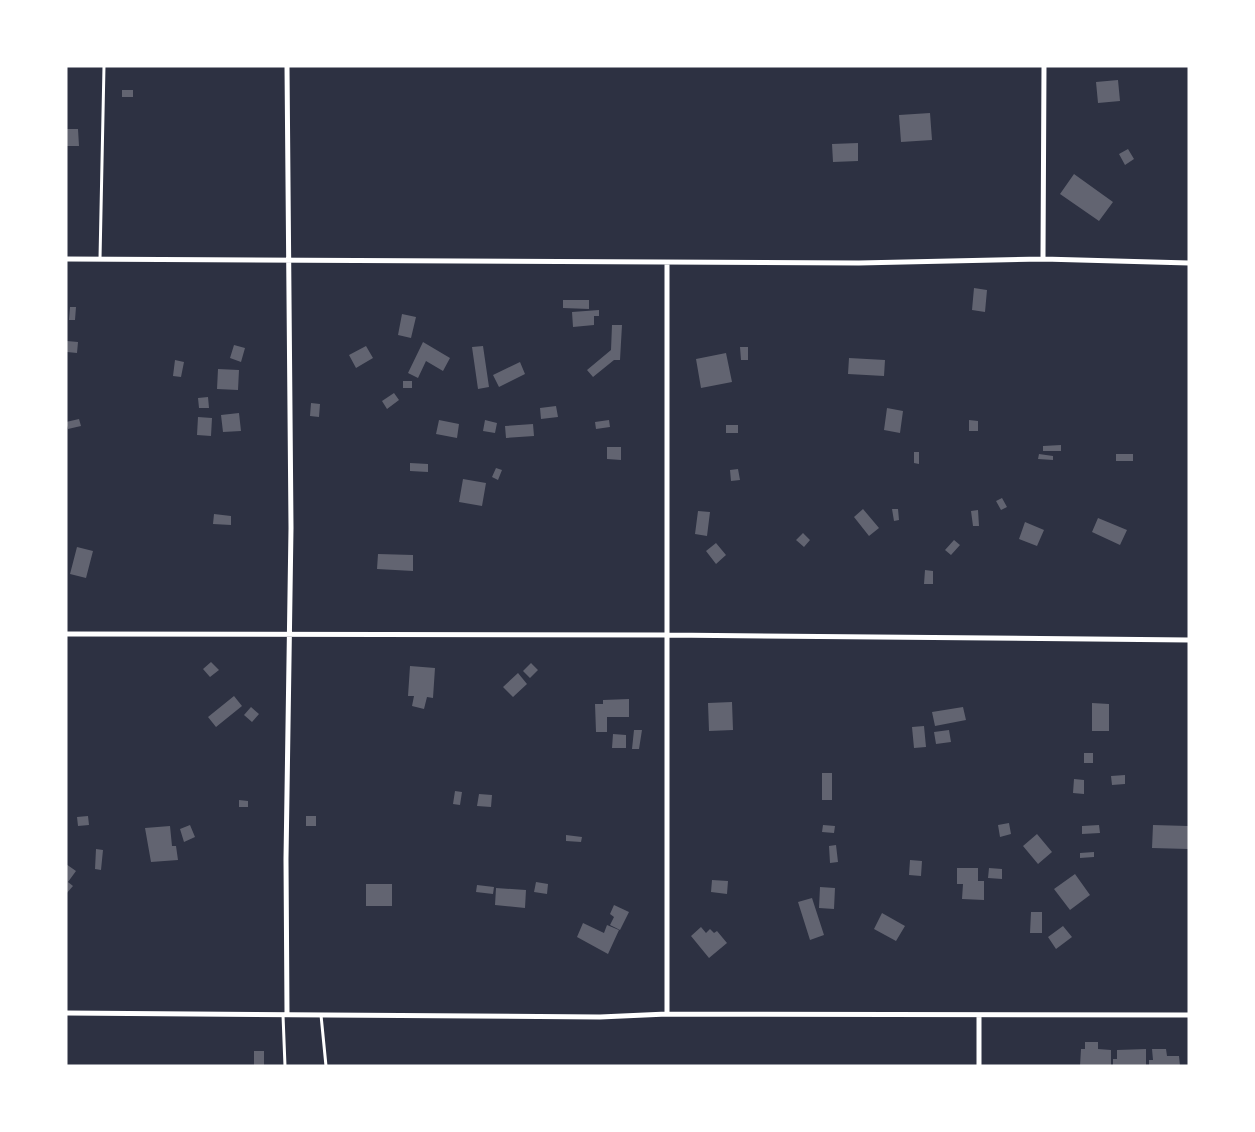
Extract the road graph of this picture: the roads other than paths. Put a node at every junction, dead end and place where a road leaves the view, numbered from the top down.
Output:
1 (104, 66) edge
2 (287, 66) edge
3 (1044, 66) edge
4 (100, 259) junction
5 (1043, 259) junction
6 (66, 260) edge
7 (289, 261) junction
8 (667, 263) junction
9 (1189, 263) edge
10 (66, 634) edge
11 (667, 635) junction
12 (291, 636) junction
13 (1189, 640) edge
14 (66, 1013) edge
15 (285, 1013) junction
16 (321, 1014) junction
17 (667, 1014) junction
18 (980, 1015) junction
19 (1189, 1015) edge
20 (285, 1066) edge
21 (326, 1066) edge
22 (979, 1066) edge

1 - 4 lane
2 - 7 street
3 - 5 street
4 - 6 street
4 - 7 street
5 - 8 street
5 - 9 street
7 - 8 street
7 - 12 street
8 - 11 street
10 - 12 street
11 - 12 street
11 - 13 street
11 - 17 street
12 - 15 street
14 - 15 street
15 - 16 street
15 - 20 lane
16 - 17 street
16 - 21 lane
17 - 18 street
18 - 19 street
18 - 22 street

